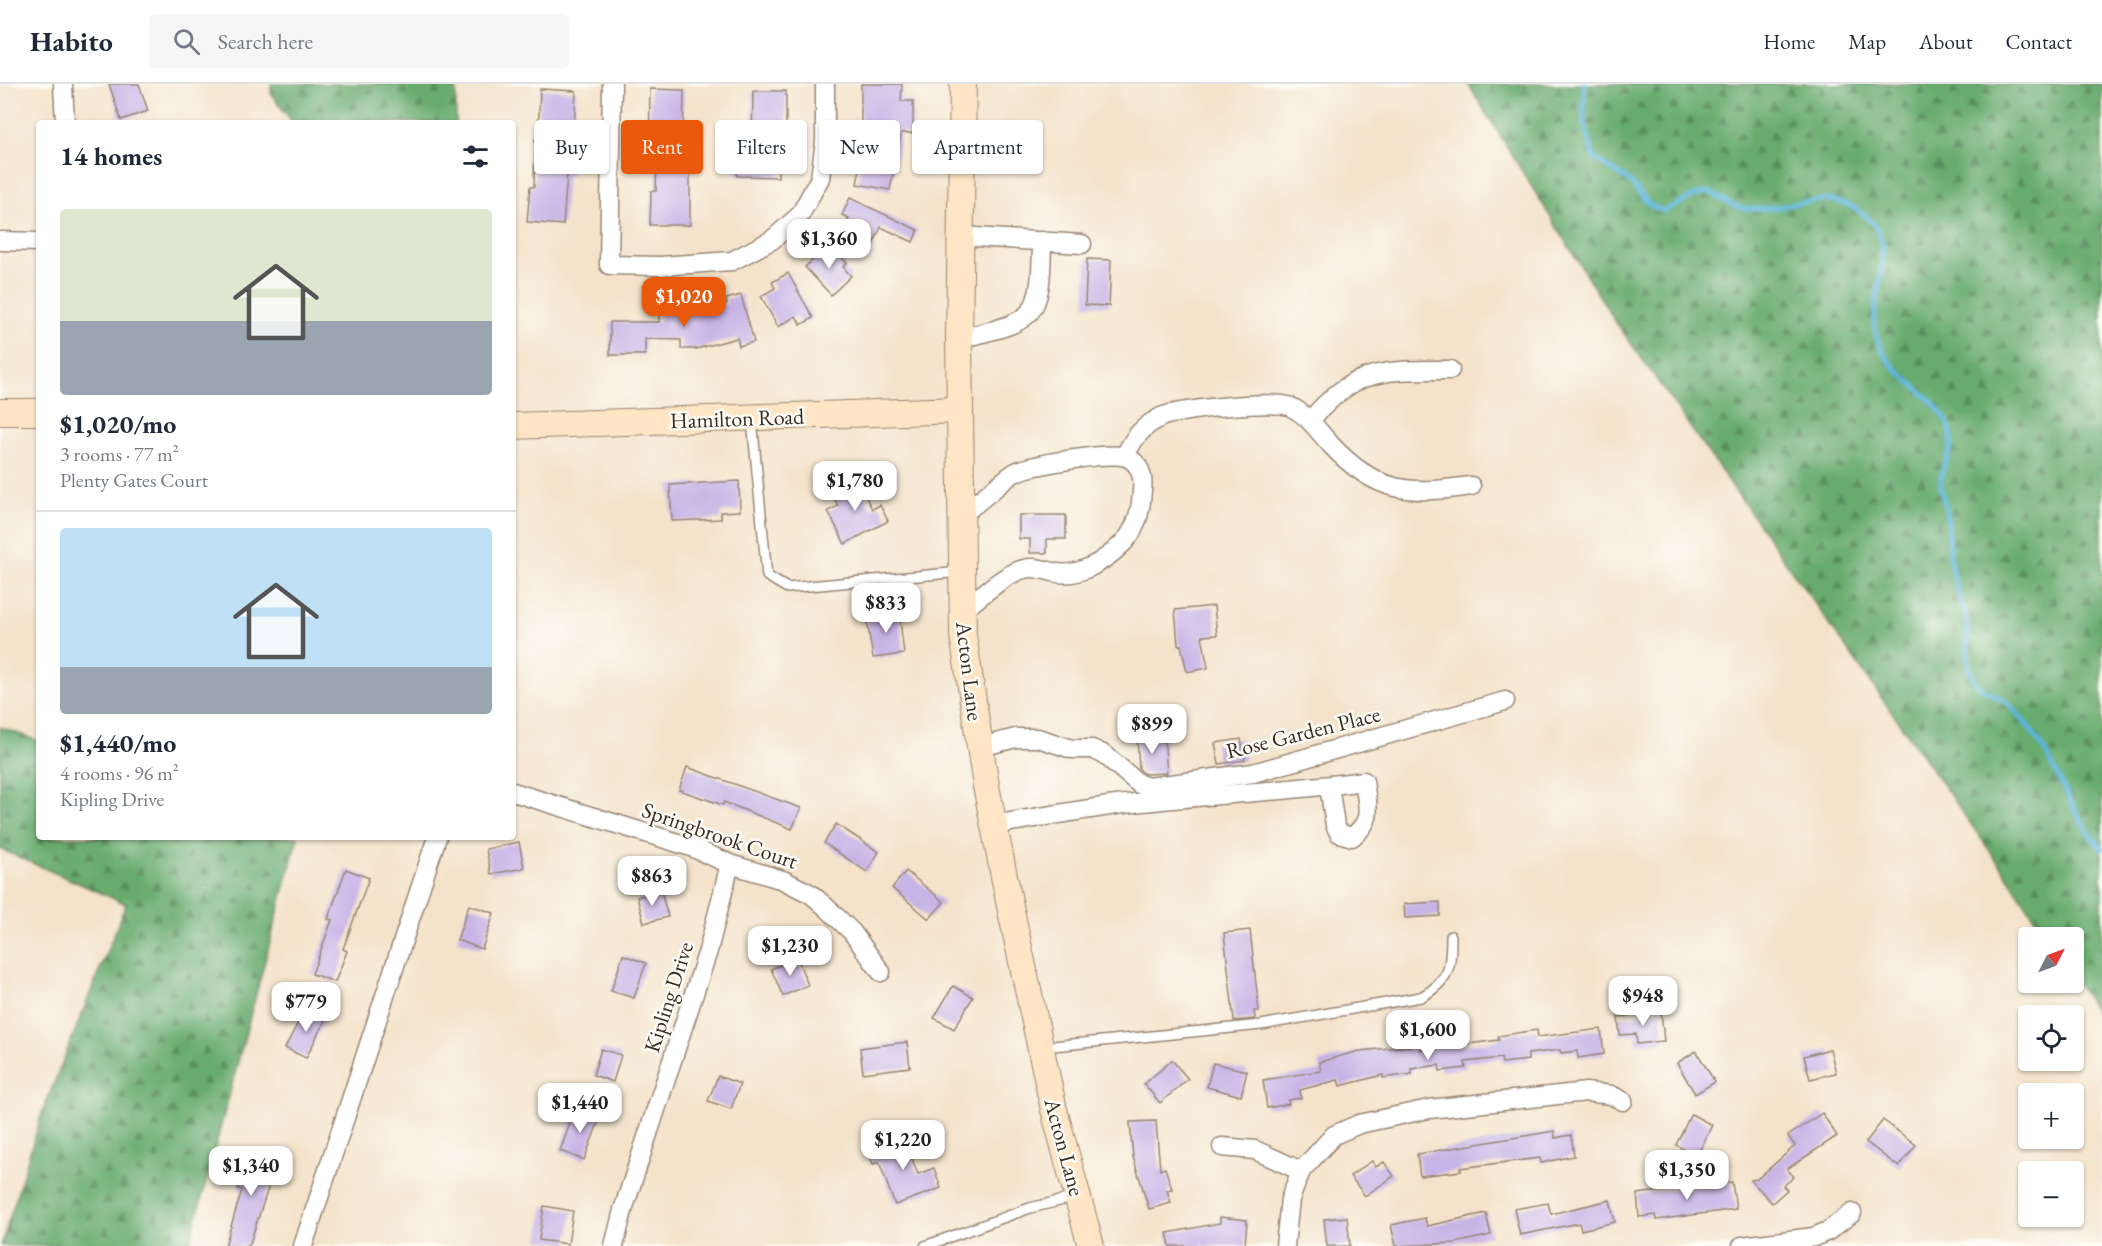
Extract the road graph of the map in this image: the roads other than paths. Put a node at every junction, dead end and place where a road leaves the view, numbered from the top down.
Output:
1 (63, 84) edge
2 (612, 84) edge
3 (825, 84) edge
4 (963, 84) edge
5 (65, 120) edge
6 (960, 236) junction
7 (0, 241) edge
8 (1042, 241) junction
9 (36, 242) edge
10 (1082, 244) dead end
11 (959, 339) junction
12 (1450, 370) dead end
13 (960, 410) junction
14 (0, 412) edge
15 (36, 412) edge
16 (752, 417) junction
17 (1310, 420) junction
18 (516, 426) edge
19 (1125, 456) junction
20 (1471, 486) dead end
21 (960, 516) junction
22 (961, 572) junction
23 (962, 610) junction
24 (1504, 701) dead end
25 (980, 747) junction
26 (1329, 786) dead end
27 (516, 793) edge
28 (993, 825) junction
29 (436, 840) edge
30 (730, 864) junction
31 (1451, 936) dead end
32 (881, 972) dead end
33 (1041, 1047) junction
34 (1623, 1101) dead end
35 (1222, 1147) dead end
36 (1301, 1171) junction
37 (1078, 1196) junction
38 (1852, 1213) dead end
39 (303, 1246) edge
40 (614, 1246) edge
41 (925, 1246) edge
42 (1090, 1246) edge
43 (1285, 1246) edge
44 (1742, 1246) edge

1 - 5 street
2 - 3 street
4 - 6 street, Acton Lane
6 - 8 street
6 - 11 street, Acton Lane
7 - 9 street
8 - 10 street
8 - 11 street
11 - 13 street, Acton Lane
12 - 17 street
13 - 16 street, Hamilton Road
13 - 21 street, Acton Lane
14 - 15 street
16 - 18 street, Hamilton Road
16 - 22 lane
17 - 19 street
17 - 20 street
19 - 21 street
19 - 23 street
21 - 22 street, Acton Lane
22 - 23 street, Acton Lane
23 - 25 street, Acton Lane
24 - 25 street, Rose Garden Place
25 - 28 street, Acton Lane
26 - 28 street
27 - 30 street, Springbrook Court
28 - 33 street, Acton Lane
29 - 39 street
30 - 32 street, Springbrook Court
30 - 40 street, Kipling Drive
31 - 33 lane
33 - 37 street, Acton Lane
34 - 36 street
35 - 36 street
36 - 43 street
37 - 41 lane
37 - 42 street, Acton Lane
38 - 44 street

